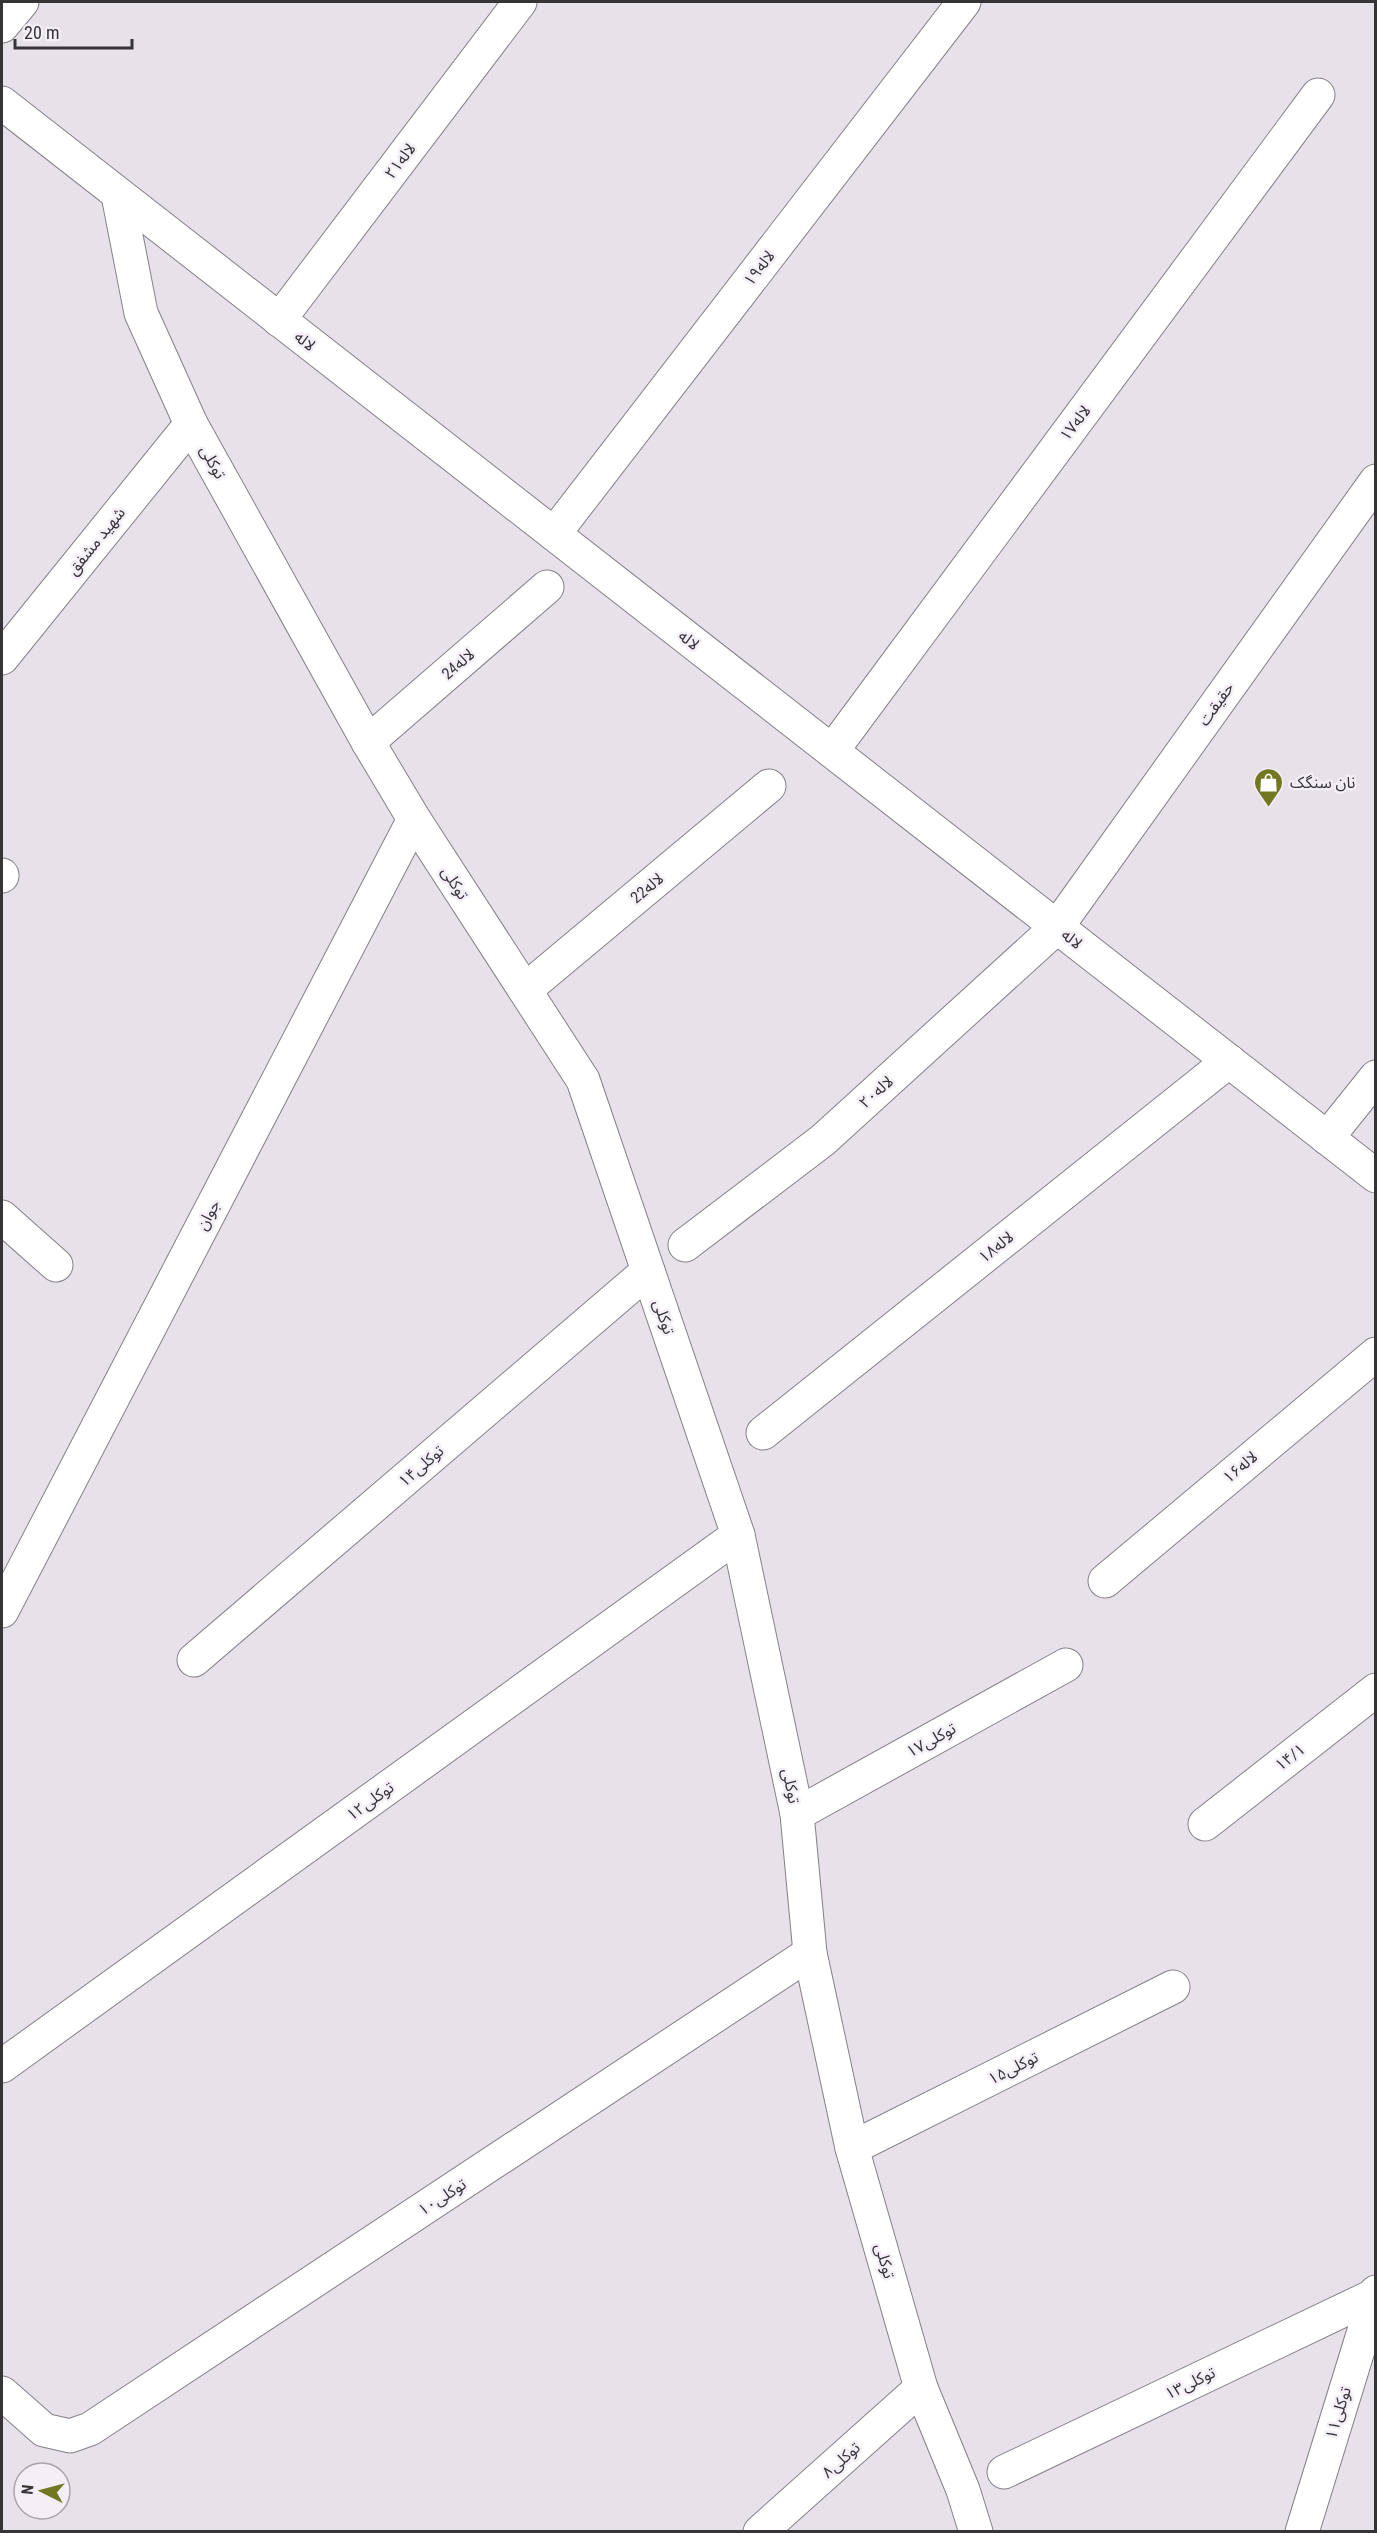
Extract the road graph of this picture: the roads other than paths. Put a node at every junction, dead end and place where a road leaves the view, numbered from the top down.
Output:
1 (22, 2) edge
2 (520, 2) edge
3 (964, 2) edge
4 (2, 26) edge
5 (1318, 95) dead end
6 (2, 104) edge
7 (118, 195) junction
8 (279, 320) junction
9 (191, 424) junction
10 (1376, 481) edge
11 (554, 534) junction
12 (547, 587) dead end
13 (2, 658) edge
14 (368, 742) junction
15 (832, 751) junction
16 (769, 786) dead end
17 (414, 819) junction
18 (1057, 927) junction
19 (525, 990) junction
20 (1229, 1061) junction
21 (1376, 1077) edge
22 (1327, 1138) junction
23 (1376, 1176) edge
24 (2, 1217) edge
25 (685, 1245) dead end
26 (56, 1265) dead end
27 (648, 1271) junction
28 (1376, 1353) edge
29 (764, 1433) dead end
30 (738, 1535) junction
31 (1105, 1581) dead end
32 (2, 1611) edge
33 (194, 1660) dead end
34 (1066, 1665) dead end
35 (1376, 1690) edge
36 (797, 1814) junction
37 (1205, 1824) dead end
38 (810, 1953) junction
39 (1173, 1987) dead end
40 (2, 2066) edge
41 (852, 2148) junction
42 (1375, 2293) edge
43 (921, 2388) junction
44 (2, 2393) edge
45 (1005, 2472) dead end
46 (760, 2532) edge
47 (976, 2532) edge
48 (1302, 2532) edge

1 - 4 street
2 - 8 street, لاله۲۱
3 - 11 street, لاله۱۹
5 - 15 street, لاله۱۷
6 - 7 street, لاله
7 - 8 street, لاله
7 - 9 street, توکلی
8 - 11 street, لاله
9 - 13 street, شهید مشفق
9 - 14 street, توکلی
10 - 18 street, حقیقت
11 - 15 street, لاله
12 - 14 street, 24لاله
14 - 17 street, توکلی
15 - 18 street, لاله
16 - 19 street, 22لاله
17 - 19 street, توکلی
17 - 32 street, جوان
18 - 20 street, لاله
18 - 25 street, لاله۲۰
19 - 27 street, توکلی
20 - 22 street, لاله
20 - 29 street, لاله۱۸
21 - 22 street
22 - 23 street, لاله
24 - 26 street
27 - 30 street, توکلی
27 - 33 street, توکلی۱۴
28 - 31 street, لاله۱۶
30 - 36 street, توکلی
30 - 40 street, توکلی۱۲
34 - 36 street, توکلی۱۷
35 - 37 street, ۱۴/۱
36 - 38 street, توکلی
38 - 41 street, توکلی
38 - 44 street, ۱۰توکلی
39 - 41 street, توکلی۱۵
41 - 43 street, توکلی
42 - 45 street, توکلی۱۳
42 - 48 street, توکلی۱۱
43 - 46 street, توکلی۸
43 - 47 street, توکلی

